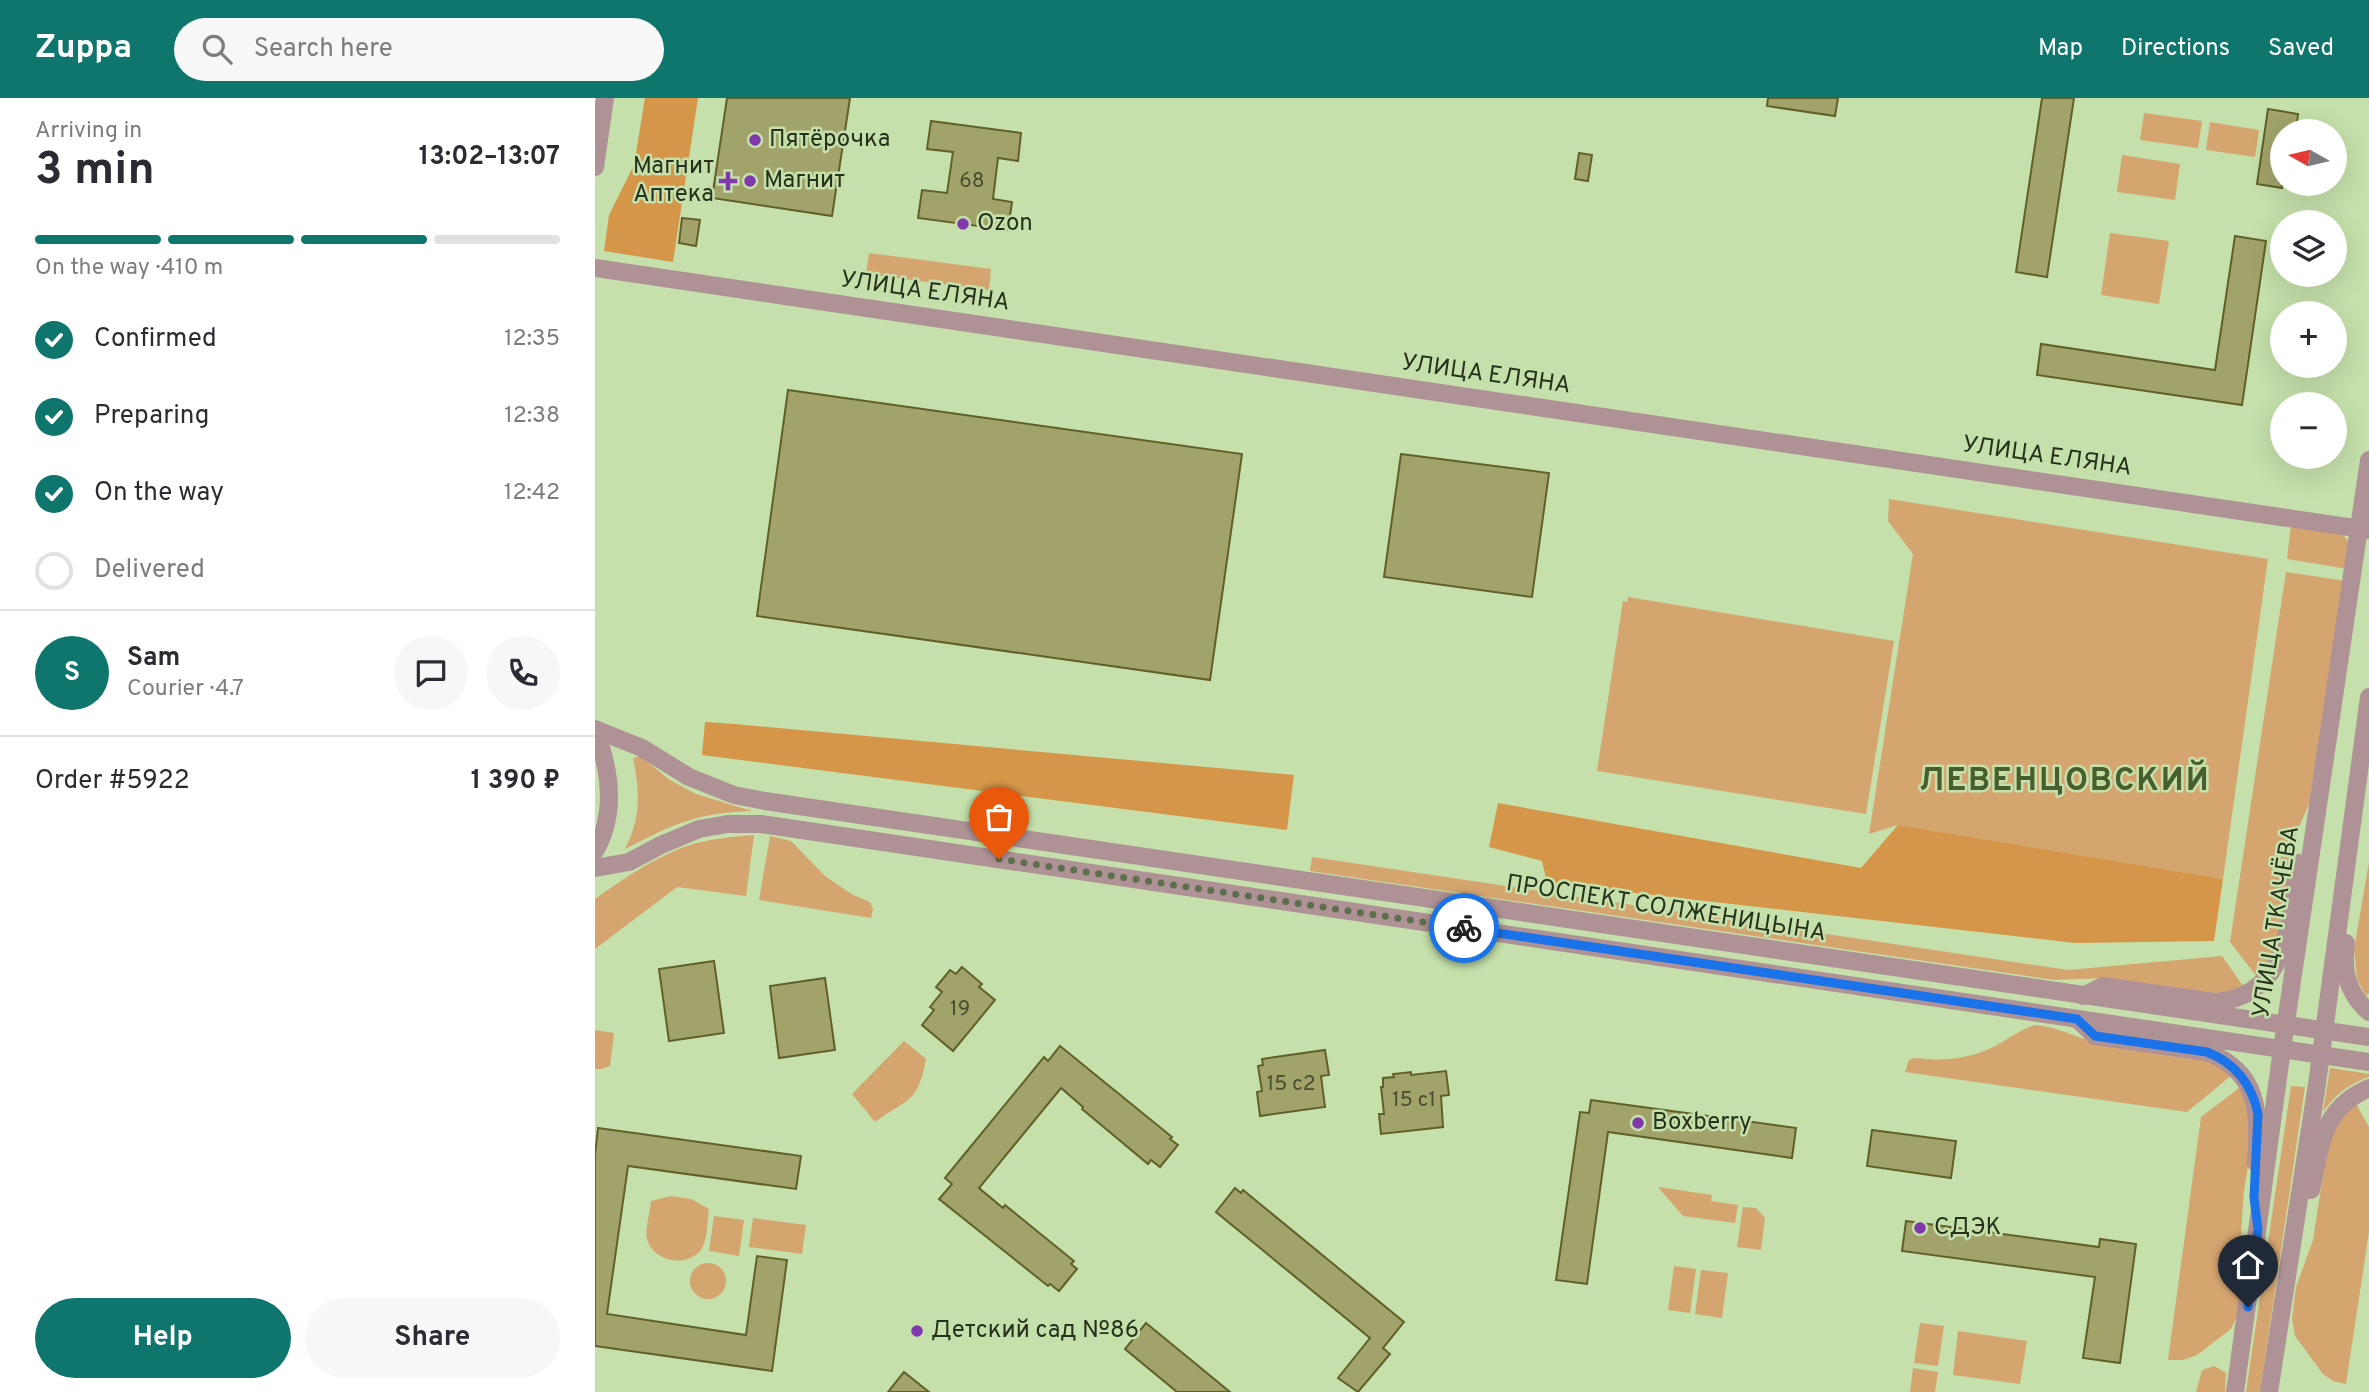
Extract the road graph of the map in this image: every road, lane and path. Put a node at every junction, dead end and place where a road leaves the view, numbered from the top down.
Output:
1 (605, 98) edge
2 (595, 167) edge
3 (595, 268) edge
4 (2369, 460) edge
5 (2364, 529) edge
6 (2369, 697) edge
7 (595, 730) edge
8 (2315, 830) junction
9 (2349, 838) junction
10 (595, 851) edge
11 (595, 868) edge
12 (2083, 996) junction
13 (2369, 1012) edge
14 (2077, 1019) junction
15 (2286, 1025) junction
16 (2323, 1030) junction
17 (2369, 1037) edge
18 (2282, 1049) junction
19 (2320, 1055) junction
20 (2369, 1062) edge
21 (2369, 1088) edge
22 (2258, 1229) junction
23 (2293, 1235) junction
24 (2235, 1392) edge
25 (2269, 1392) edge

1 - 2 street
3 - 5 street, УЛИЦА ЕЛЯНА
4 - 5 street, УЛИЦА ТКАЧЁВА
5 - 8 street, УЛИЦА ТКАЧЁВА
6 - 9 street
7 - 10 street
7 - 12 street, ПРОСПЕКТ СОЛЖЕНИЦЫНА
8 - 12 street
8 - 15 street, УЛИЦА ТКАЧЁВА
9 - 13 street
9 - 16 street
11 - 14 street, ПРОСПЕКТ СОЛЖЕНИЦЫНА
12 - 15 street, ПРОСПЕКТ СОЛЖЕНИЦЫНА
14 - 18 street, ПРОСПЕКТ СОЛЖЕНИЦЫНА
14 - 22 street
15 - 16 street, ПРОСПЕКТ СОЛЖЕНИЦЫНА
15 - 18 street, УЛИЦА ТКАЧЁВА
16 - 17 street, ПРОСПЕКТ СОЛЖЕНИЦЫНА
16 - 19 street
18 - 19 street, ПРОСПЕКТ СОЛЖЕНИЦЫНА
18 - 22 street, УЛИЦА ТКАЧЁВА
19 - 20 street, ПРОСПЕКТ СОЛЖЕНИЦЫНА
19 - 23 street
21 - 23 street
22 - 24 street, УЛИЦА ТКАЧЁВА
23 - 25 street

